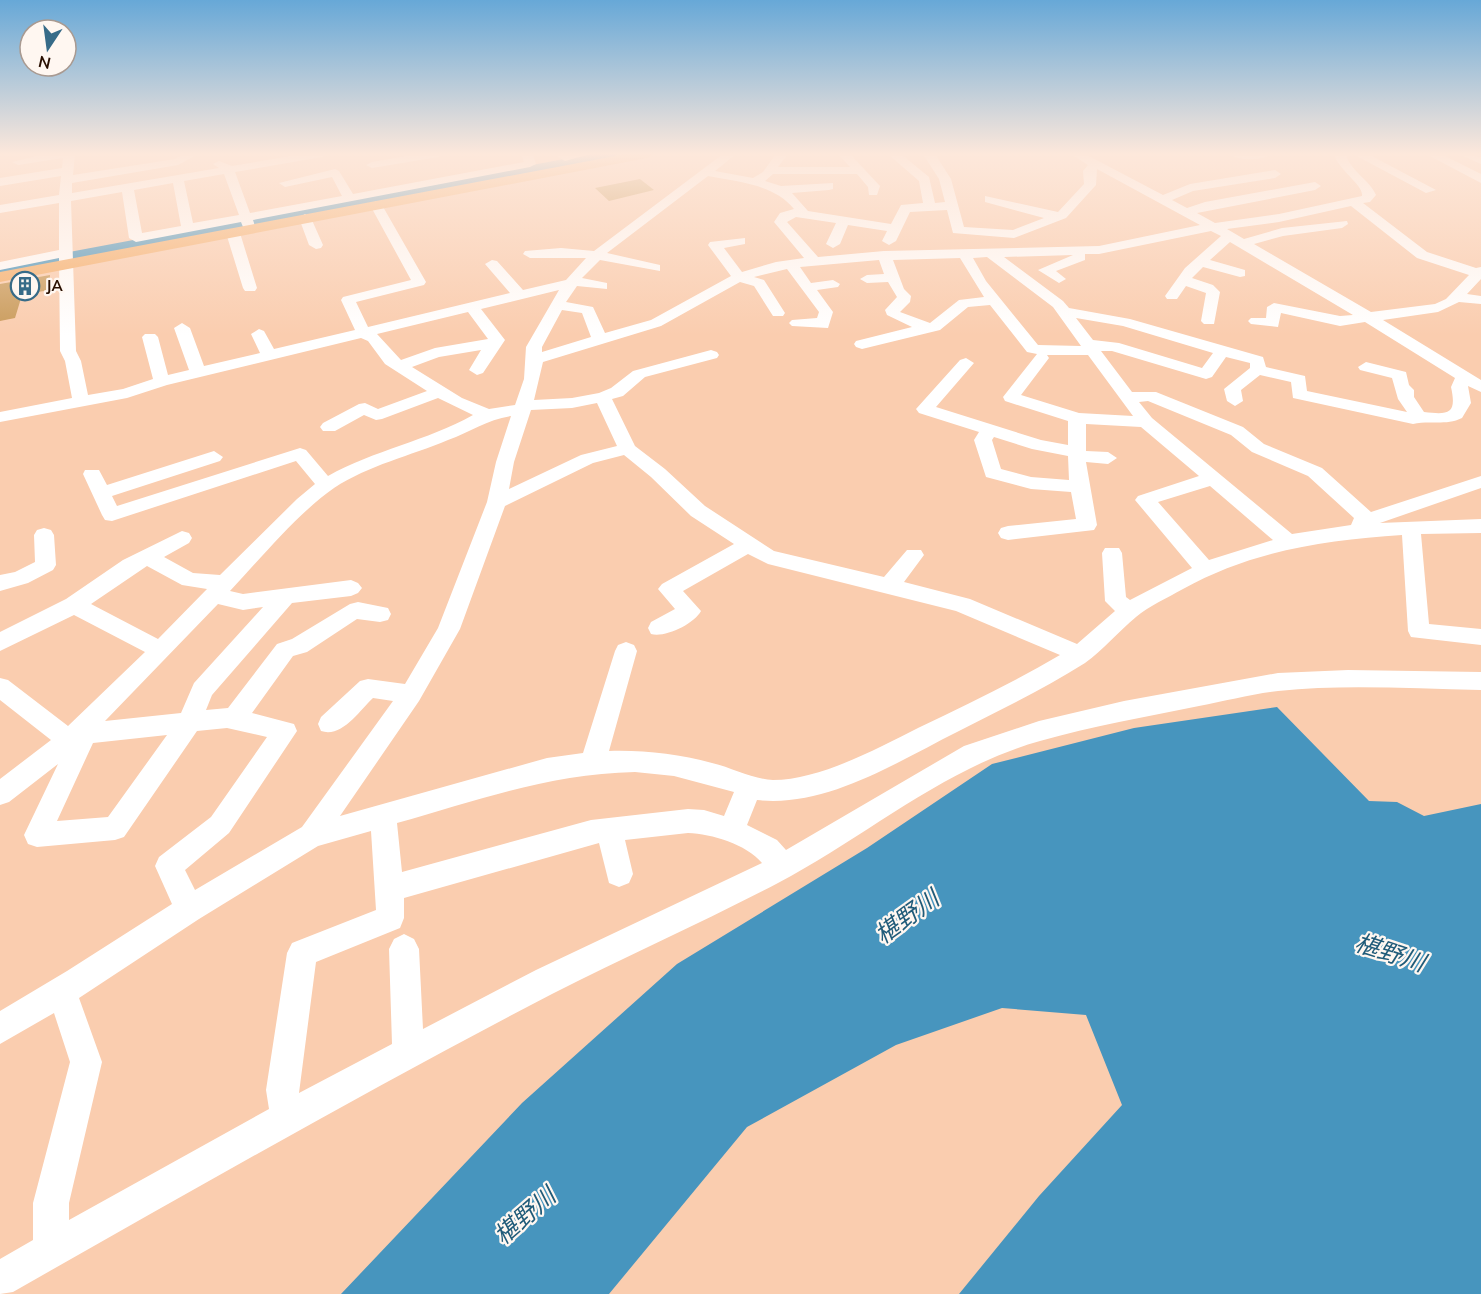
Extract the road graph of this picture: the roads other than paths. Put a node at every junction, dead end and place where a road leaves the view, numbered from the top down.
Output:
1 (65, 214) edge
2 (132, 214) edge
3 (185, 214) edge
4 (244, 214) edge
5 (294, 214) edge
6 (302, 214) edge
7 (381, 214) edge
8 (649, 214) edge
9 (790, 214) edge
10 (858, 214) edge
11 (874, 214) edge
12 (902, 214) edge
13 (954, 214) edge
14 (1047, 214) edge
15 (1060, 214) edge
16 (1188, 214) edge
17 (1295, 214) edge
18 (1369, 214) edge
19 (1057, 217) junction
20 (247, 223) junction
21 (1342, 224) dead end
22 (1211, 227) junction
23 (188, 228) junction
24 (896, 228) junction
25 (233, 232) junction
26 (1068, 234) dead end
27 (1229, 236) junction
28 (740, 241) dead end
29 (1243, 243) junction
30 (833, 244) dead end
31 (316, 245) dead end
32 (1095, 250) junction
33 (990, 253) junction
34 (530, 254) dead end
35 (964, 254) junction
36 (597, 255) junction
37 (883, 255) junction
38 (66, 258) junction
39 (813, 260) junction
40 (1201, 262) junction
41 (492, 264) dead end
42 (790, 264) junction
43 (0, 266) edge
44 (655, 268) dead end
45 (1479, 272) edge
46 (1240, 273) dead end
47 (0, 277) edge
48 (739, 277) junction
49 (894, 278) junction
50 (867, 279) dead end
51 (1059, 279) dead end
52 (1182, 280) junction
53 (419, 282) junction
54 (573, 282) junction
55 (833, 284) dead end
56 (808, 285) junction
57 (602, 286) dead end
58 (789, 287) dead end
59 (250, 288) dead end
60 (520, 296) junction
61 (1172, 296) dead end
62 (1455, 297) junction
63 (995, 300) junction
64 (1481, 300) edge
65 (558, 305) junction
66 (472, 308) junction
67 (1065, 312) junction
68 (778, 313) dead end
69 (439, 315) junction
70 (1368, 316) junction
71 (1209, 321) dead end
72 (1256, 321) dead end
73 (797, 323) dead end
74 (182, 328) dead end
75 (928, 328) junction
76 (259, 334) dead end
77 (364, 334) junction
78 (150, 337) dead end
79 (600, 340) junction
80 (493, 343) junction
81 (1246, 343) dead end
82 (862, 344) dead end
83 (1092, 348) junction
84 (1222, 351) junction
85 (711, 355) dead end
86 (270, 357) junction
87 (1041, 358) dead end
88 (536, 359) junction
89 (1262, 360) junction
90 (966, 363) dead end
91 (401, 366) junction
92 (1366, 367) dead end
93 (477, 370) dead end
94 (198, 374) junction
95 (162, 381) junction
96 (1474, 383) edge
97 (440, 392) junction
98 (603, 397) junction
99 (1130, 398) junction
100 (81, 401) junction
101 (1235, 401) dead end
102 (523, 407) junction
103 (487, 414) junction
104 (1417, 416) junction
105 (0, 417) edge
106 (1077, 418) junction
107 (1146, 422) junction
108 (329, 427) dead end
109 (989, 430) junction
110 (1167, 439) junction
111 (1147, 445) dead end
112 (627, 449) junction
113 (1077, 454) junction
114 (214, 457) dead end
115 (1108, 458) dead end
116 (92, 474) dead end
117 (1214, 478) junction
118 (1481, 482) edge
119 (326, 486) junction
120 (1079, 487) junction
121 (101, 493) junction
122 (497, 502) junction
123 (1368, 520) junction
124 (1481, 526) edge
125 (1411, 528) junction
126 (1008, 533) dead end
127 (1334, 533) junction
128 (44, 535) dead end
129 (182, 538) dead end
130 (1288, 542) junction
131 (748, 545) junction
132 (1112, 553) dead end
133 (914, 555) dead end
134 (148, 557) junction
135 (1206, 570) junction
136 (0, 583) edge
137 (888, 587) junction
138 (351, 588) dead end
139 (219, 589) junction
140 (286, 596) junction
141 (74, 605) junction
142 (1130, 610) junction
143 (380, 614) dead end
144 (659, 628) dead end
145 (1481, 637) edge
146 (0, 642) edge
147 (162, 651) junction
148 (626, 651) dead end
149 (1079, 655) junction
150 (1481, 681) edge
151 (0, 687) edge
152 (411, 694) junction
153 (234, 719) junction
154 (189, 723) junction
155 (330, 724) dead end
156 (76, 737) junction
157 (593, 762) junction
158 (749, 787) junction
159 (0, 795) edge
160 (383, 815) junction
161 (609, 829) junction
162 (732, 831) junction
163 (311, 836) junction
164 (782, 867) junction
165 (620, 874) dead end
166 (390, 889) junction
167 (189, 909) junction
168 (404, 950) dead end
169 (62, 992) junction
170 (0, 1028) edge
171 (408, 1053) junction
172 (287, 1117) junction
173 (51, 1250) junction
174 (0, 1279) edge

1 - 38 street
2 - 23 street
3 - 23 street
4 - 20 street
5 - 20 main road
6 - 31 street
7 - 53 street
8 - 36 street
9 - 39 street
10 - 30 street
11 - 24 street
12 - 24 street
13 - 19 street
14 - 19 street
15 - 19 street
16 - 22 street
17 - 22 street
18 - 45 street
20 - 23 street
20 - 25 main road
21 - 29 street
22 - 27 street
22 - 32 street
24 - 37 street
25 - 38 main road
25 - 59 street
26 - 32 street
27 - 29 street
27 - 40 street
28 - 48 street
29 - 70 street
32 - 33 street
32 - 51 street
33 - 35 street
33 - 67 street
34 - 36 street
35 - 37 street
35 - 63 street
36 - 44 street
36 - 54 street
37 - 39 street
37 - 49 street
38 - 43 street
38 - 47 main road
38 - 100 street
39 - 42 street
40 - 46 street
40 - 52 street
41 - 60 street
42 - 48 street
42 - 56 street
45 - 62 street
48 - 68 street
48 - 79 street
49 - 50 street
49 - 75 street
52 - 61 street
52 - 71 street
53 - 69 street
53 - 77 street
54 - 57 street
54 - 60 street
54 - 65 street
55 - 56 street
56 - 58 street
56 - 73 street
60 - 66 street
62 - 64 street
62 - 70 street
63 - 75 street
63 - 83 street
65 - 79 street
65 - 88 street
66 - 69 street
66 - 80 street
67 - 83 street
67 - 84 street
69 - 77 street
70 - 72 street
70 - 96 street
74 - 94 street
75 - 82 street
76 - 86 street
77 - 86 street
77 - 91 street
78 - 95 street
79 - 88 street
80 - 91 street
80 - 93 street
81 - 89 street
83 - 84 street
83 - 99 street
84 - 89 street
85 - 98 street
86 - 94 street
87 - 106 street
88 - 102 street
89 - 101 street
89 - 104 street
90 - 109 street
91 - 97 street
92 - 104 street
94 - 95 street
95 - 100 street
96 - 104 street
97 - 103 street
97 - 108 street
98 - 102 street
98 - 112 street
99 - 107 street
99 - 123 street
100 - 105 street
102 - 103 street
102 - 122 street
103 - 119 street
106 - 107 street
106 - 113 street
107 - 110 street
109 - 113 street
109 - 120 street
110 - 111 street
110 - 117 street
112 - 122 street
112 - 131 street
113 - 115 street
113 - 120 street
114 - 121 street
116 - 121 street
117 - 130 street
117 - 135 street
118 - 123 street
119 - 121 street
119 - 139 street
120 - 126 street
122 - 152 street
123 - 127 street
124 - 125 street
125 - 127 street
125 - 145 street
127 - 130 street
128 - 136 street
129 - 134 street
130 - 135 street
131 - 137 street
131 - 144 street
132 - 142 street
133 - 137 street
134 - 139 street
134 - 141 street
135 - 142 street
137 - 149 street
138 - 140 street
139 - 140 street
139 - 147 street
140 - 154 street
141 - 146 street
141 - 147 street
142 - 149 street
143 - 153 street
147 - 156 street
148 - 157 street
149 - 158 street
150 - 164 street
151 - 156 street
152 - 155 street
152 - 163 street
153 - 154 street
153 - 167 street
154 - 156 street
154 - 156 street
156 - 159 street
157 - 158 street
157 - 160 street
158 - 162 street
160 - 163 street
160 - 166 street
161 - 162 street
161 - 165 street
161 - 166 street
162 - 164 street
163 - 167 street
164 - 171 street
166 - 172 street
167 - 169 street
168 - 171 street
169 - 170 street
169 - 173 street
171 - 172 street
172 - 173 street
173 - 174 street

